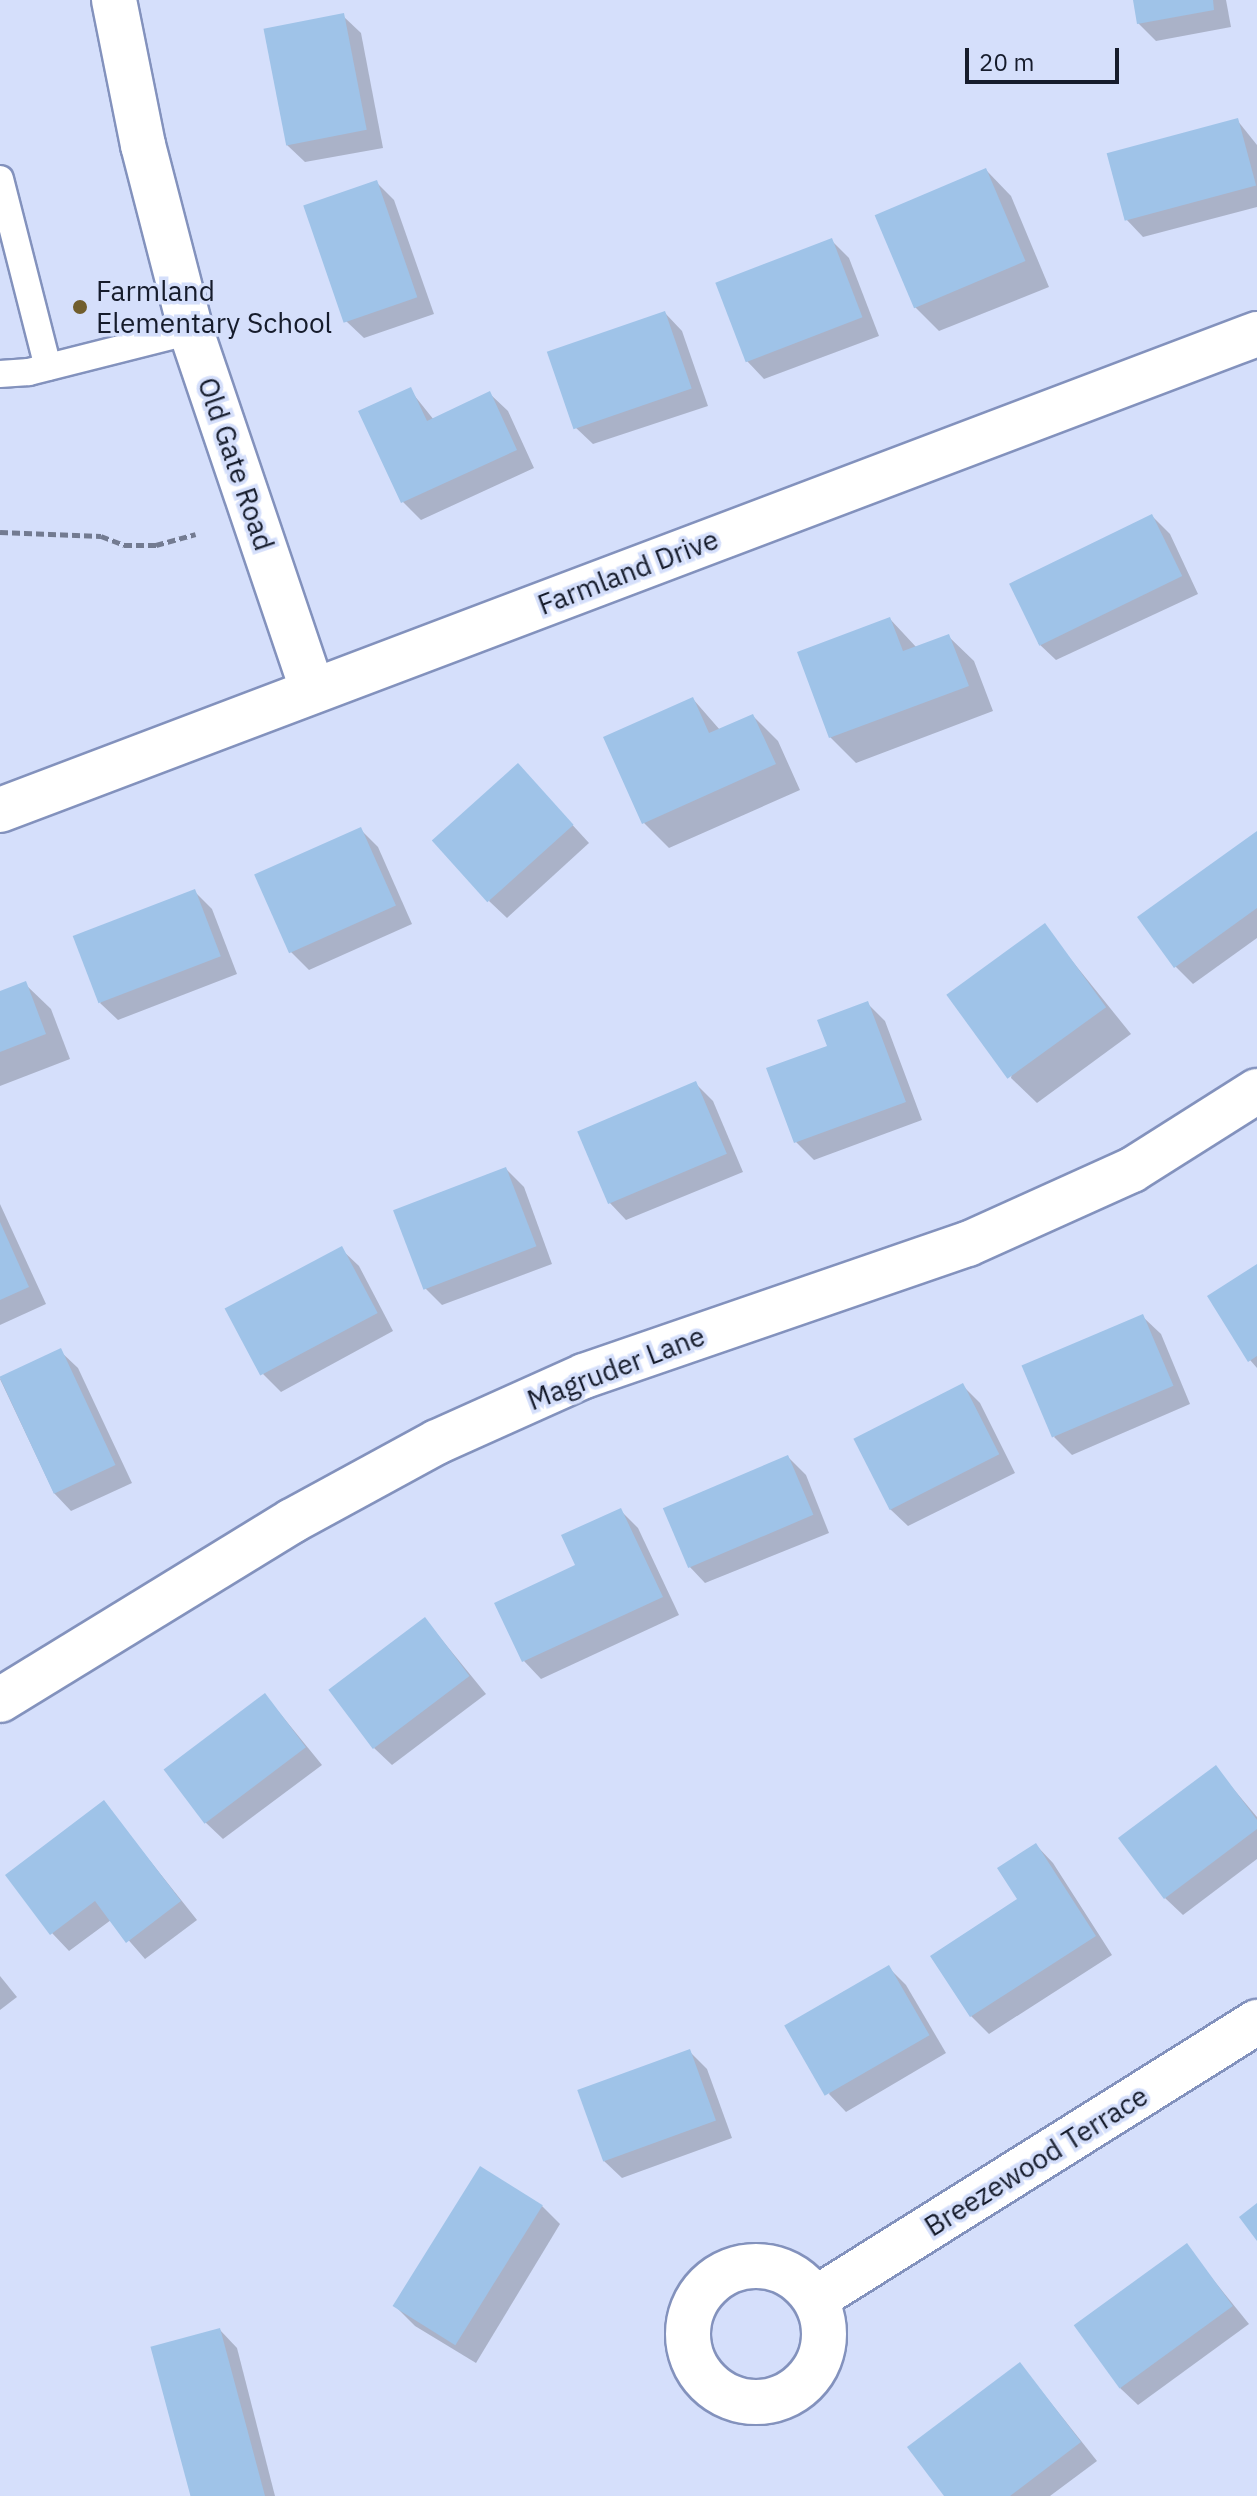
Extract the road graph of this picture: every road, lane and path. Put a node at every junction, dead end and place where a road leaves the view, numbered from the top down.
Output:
1 (114, 0) edge
2 (0, 179) edge
3 (191, 331) junction
4 (1257, 334) edge
5 (48, 367) junction
6 (0, 374) edge
7 (0, 532) edge
8 (196, 534) dead end
9 (313, 691) junction
10 (0, 810) edge
11 (1257, 1091) edge
12 (3, 1690) edge
13 (1257, 2022) edge
14 (815, 2299) dead end

1 - 3 street, Old Gate Road
2 - 5 lane
3 - 5 lane
3 - 9 street, Old Gate Road
4 - 9 street, Farmland Drive
5 - 6 lane
7 - 8 path
9 - 10 street, Farmland Drive
11 - 12 street, Magruder Lane
13 - 14 street, Breezewood Terrace

